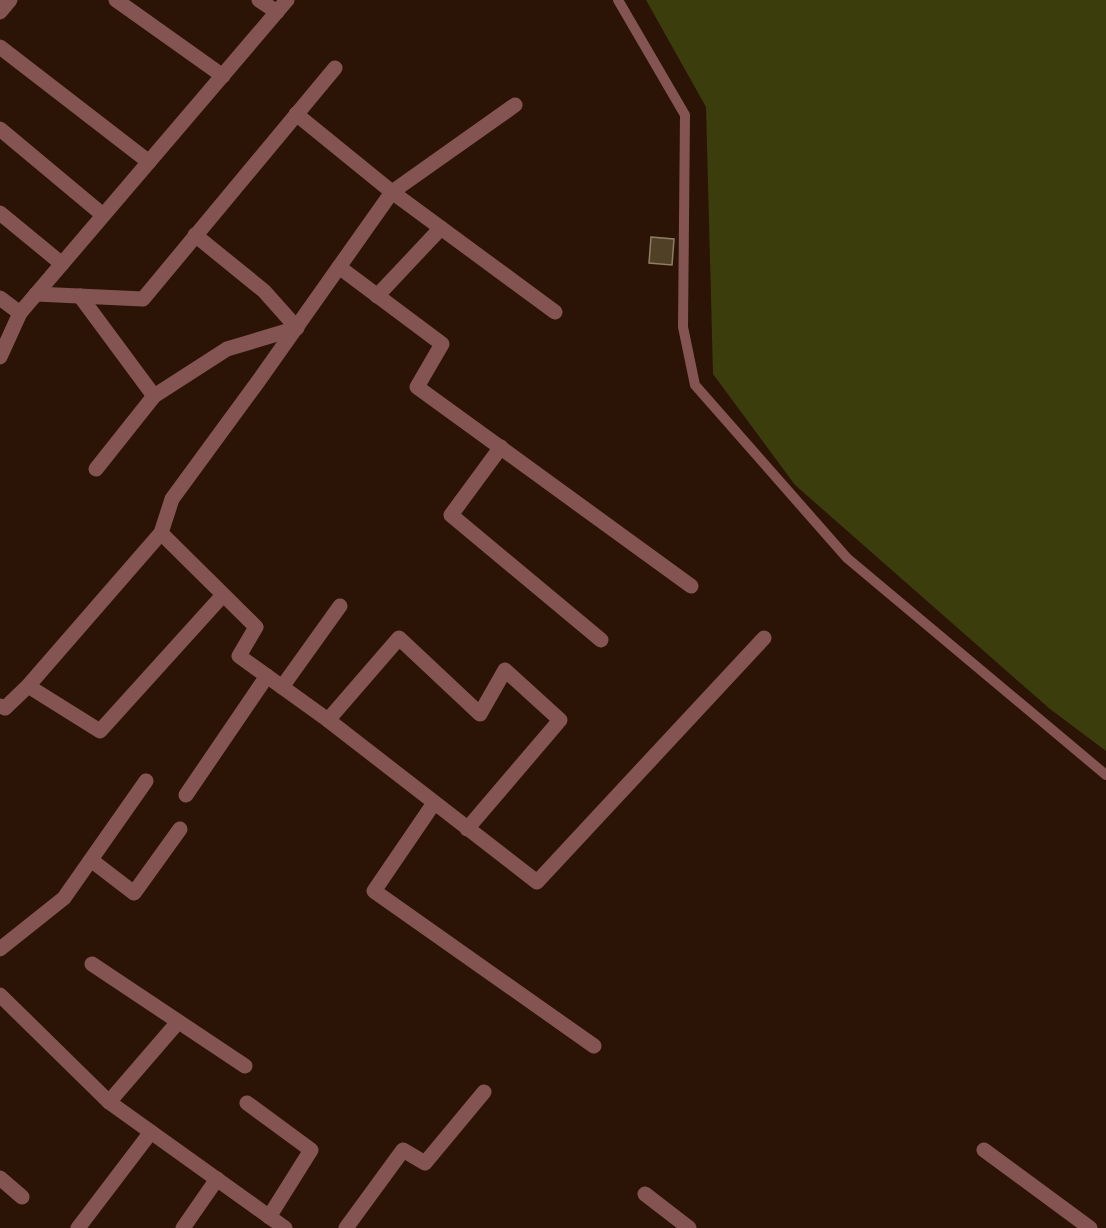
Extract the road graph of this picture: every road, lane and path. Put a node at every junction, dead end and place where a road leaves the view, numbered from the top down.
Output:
1 (10, 0) edge
2 (116, 0) edge
3 (259, 0) edge
4 (618, 0) edge
5 (282, 6) edge
6 (0, 12) edge
7 (0, 47) edge
8 (335, 68) dead end
9 (223, 76) junction
10 (515, 105) dead end
11 (296, 114) junction
12 (0, 129) edge
13 (149, 162) junction
14 (392, 192) junction
15 (0, 213) edge
16 (104, 215) junction
17 (441, 228) junction
18 (195, 235) junction
19 (62, 264) junction
20 (339, 267) junction
21 (36, 294) junction
22 (80, 296) junction
23 (377, 296) junction
24 (0, 298) edge
25 (555, 312) dead end
26 (20, 313) junction
27 (297, 328) junction
28 (0, 357) edge
29 (154, 396) junction
30 (501, 447) junction
31 (96, 469) dead end
32 (160, 533) junction
33 (691, 586) dead end
34 (223, 595) junction
35 (340, 606) dead end
36 (765, 638) dead end
37 (602, 640) dead end
38 (267, 676) junction
39 (28, 686) junction
40 (282, 687) junction
41 (0, 706) edge
42 (328, 720) junction
43 (1106, 775) edge
44 (146, 781) dead end
45 (186, 795) dead end
46 (434, 803) junction
47 (180, 829) dead end
48 (466, 829) junction
49 (91, 860) junction
50 (0, 949) edge
51 (92, 964) dead end
52 (0, 995) edge
53 (178, 1022) junction
54 (594, 1046) dead end
55 (245, 1066) dead end
56 (484, 1092) dead end
57 (110, 1102) junction
58 (247, 1103) dead end
59 (151, 1132) junction
60 (984, 1150) dead end
61 (0, 1178) edge
62 (217, 1179) junction
63 (645, 1194) dead end
64 (22, 1197) dead end
65 (269, 1217) junction
66 (78, 1228) edge
67 (183, 1228) edge
68 (285, 1228) edge
69 (346, 1228) edge
70 (689, 1228) edge
71 (1090, 1228) edge

1 - 6 street
2 - 9 street
3 - 5 street
4 - 43 lane
5 - 9 street
7 - 13 street
8 - 11 street
9 - 13 street
10 - 14 street
11 - 14 street
11 - 18 street
12 - 16 street
13 - 16 street
14 - 17 street
14 - 20 street
15 - 19 street
16 - 19 street
17 - 23 street
17 - 25 street
18 - 22 street
18 - 27 street
19 - 21 street
20 - 23 street
20 - 27 street
21 - 22 street
21 - 26 street
22 - 29 street
23 - 30 street
24 - 26 street
26 - 28 street
27 - 29 street
27 - 32 street
29 - 31 street
30 - 33 street
30 - 37 street
32 - 34 street
32 - 39 street
34 - 38 street
34 - 39 street
35 - 40 street
36 - 48 street
38 - 40 street
38 - 45 street
39 - 41 street
40 - 42 street
42 - 46 street
42 - 48 street
44 - 49 street
46 - 48 street
46 - 54 street
47 - 49 street
49 - 50 street
51 - 53 street
52 - 57 street
53 - 55 street
53 - 57 street
56 - 69 street
57 - 59 street
58 - 65 street
59 - 62 street
59 - 66 street
60 - 71 street
61 - 64 street
62 - 65 street
62 - 67 street
63 - 70 street
65 - 68 street

